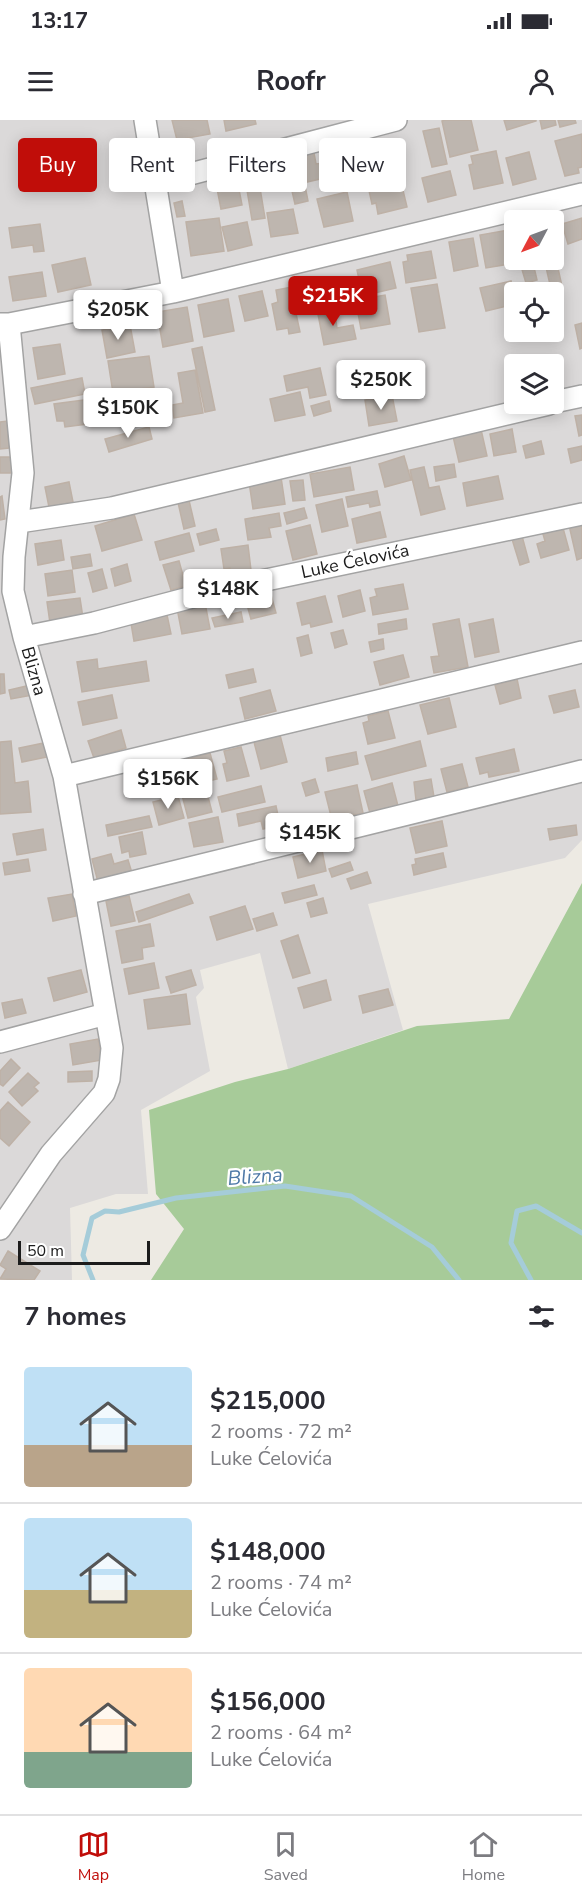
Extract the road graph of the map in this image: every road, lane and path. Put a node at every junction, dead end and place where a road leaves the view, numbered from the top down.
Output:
1 (145, 120) edge
2 (396, 120) edge
3 (148, 138) edge
4 (195, 173) edge
5 (157, 192) edge
6 (582, 194) edge
7 (173, 292) junction
8 (5, 324) edge
9 (582, 396) edge
10 (564, 400) edge
11 (507, 414) edge
12 (582, 514) edge
13 (19, 522) junction
14 (24, 637) junction
15 (582, 652) edge
16 (582, 771) edge
17 (64, 776) junction
18 (84, 894) junction
19 (106, 1014) junction
20 (0, 1042) edge
21 (0, 1229) edge

1 - 3 street
2 - 4 street
5 - 7 street
6 - 7 street
7 - 8 street
8 - 13 street, Blizna
9 - 10 street
11 - 13 street
12 - 14 street, Luke Ćelovića
13 - 14 street, Blizna
14 - 17 street, Blizna
15 - 17 street
16 - 18 street
17 - 18 street, Blizna
18 - 19 street, Blizna
19 - 20 street
19 - 21 street, Blizna

